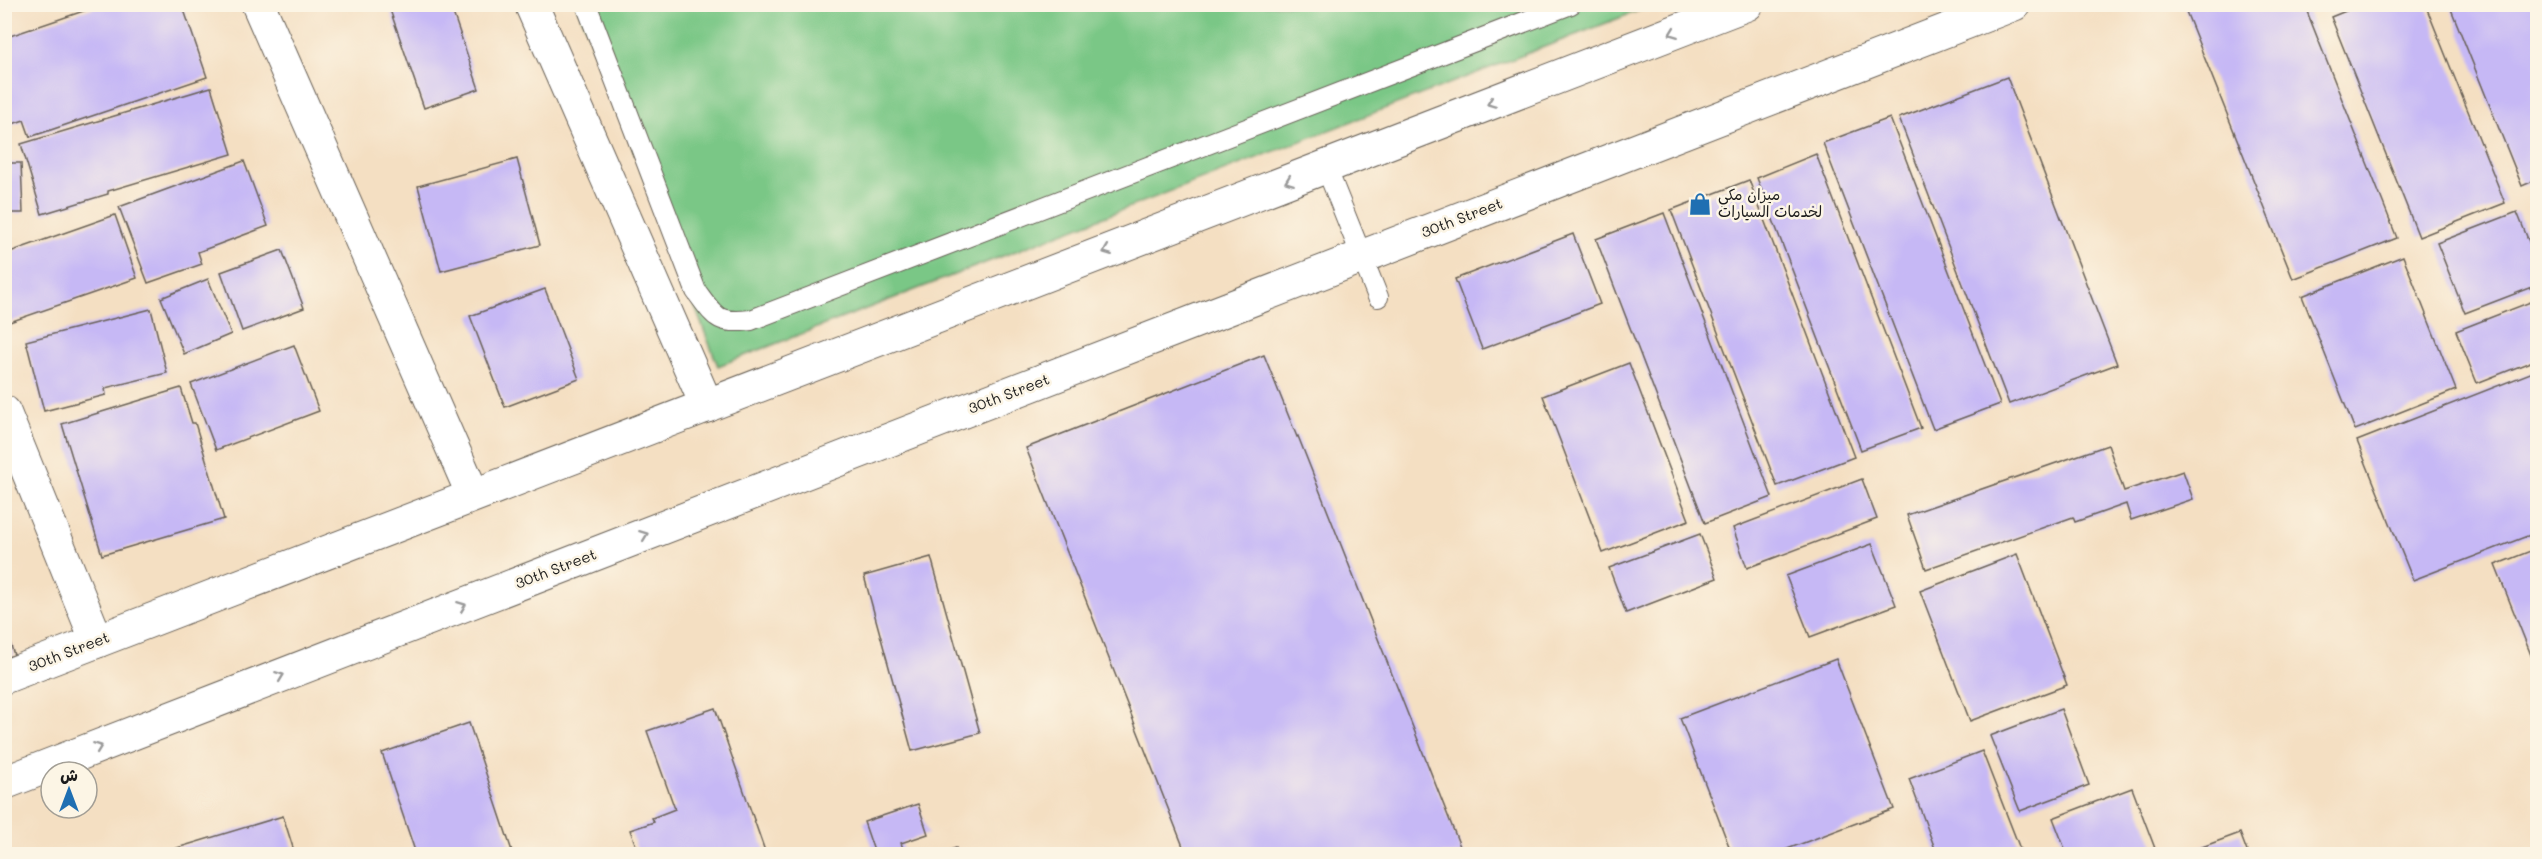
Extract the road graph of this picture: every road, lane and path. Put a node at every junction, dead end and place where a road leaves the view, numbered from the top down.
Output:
1 (258, 4) edge
2 (531, 4) edge
3 (586, 4) edge
4 (1571, 4) edge
5 (1747, 4) edge
6 (2014, 4) edge
7 (1326, 167) junction
8 (1363, 257) junction
9 (1378, 297) dead end
10 (707, 406) junction
11 (4, 412) edge
12 (473, 495) junction
13 (97, 641) junction
14 (4, 677) edge
15 (4, 783) edge

1 - 12 street
2 - 10 street
3 - 4 lane
5 -> 7 street, 30th Street
6 - 8 street, 30th Street
7 - 8 lane
7 -> 10 street, 30th Street
8 - 9 lane
15 -> 8 street, 30th Street
10 - 12 street, 30th Street
11 - 13 street
12 - 13 street, 30th Street
13 - 14 street, 30th Street

